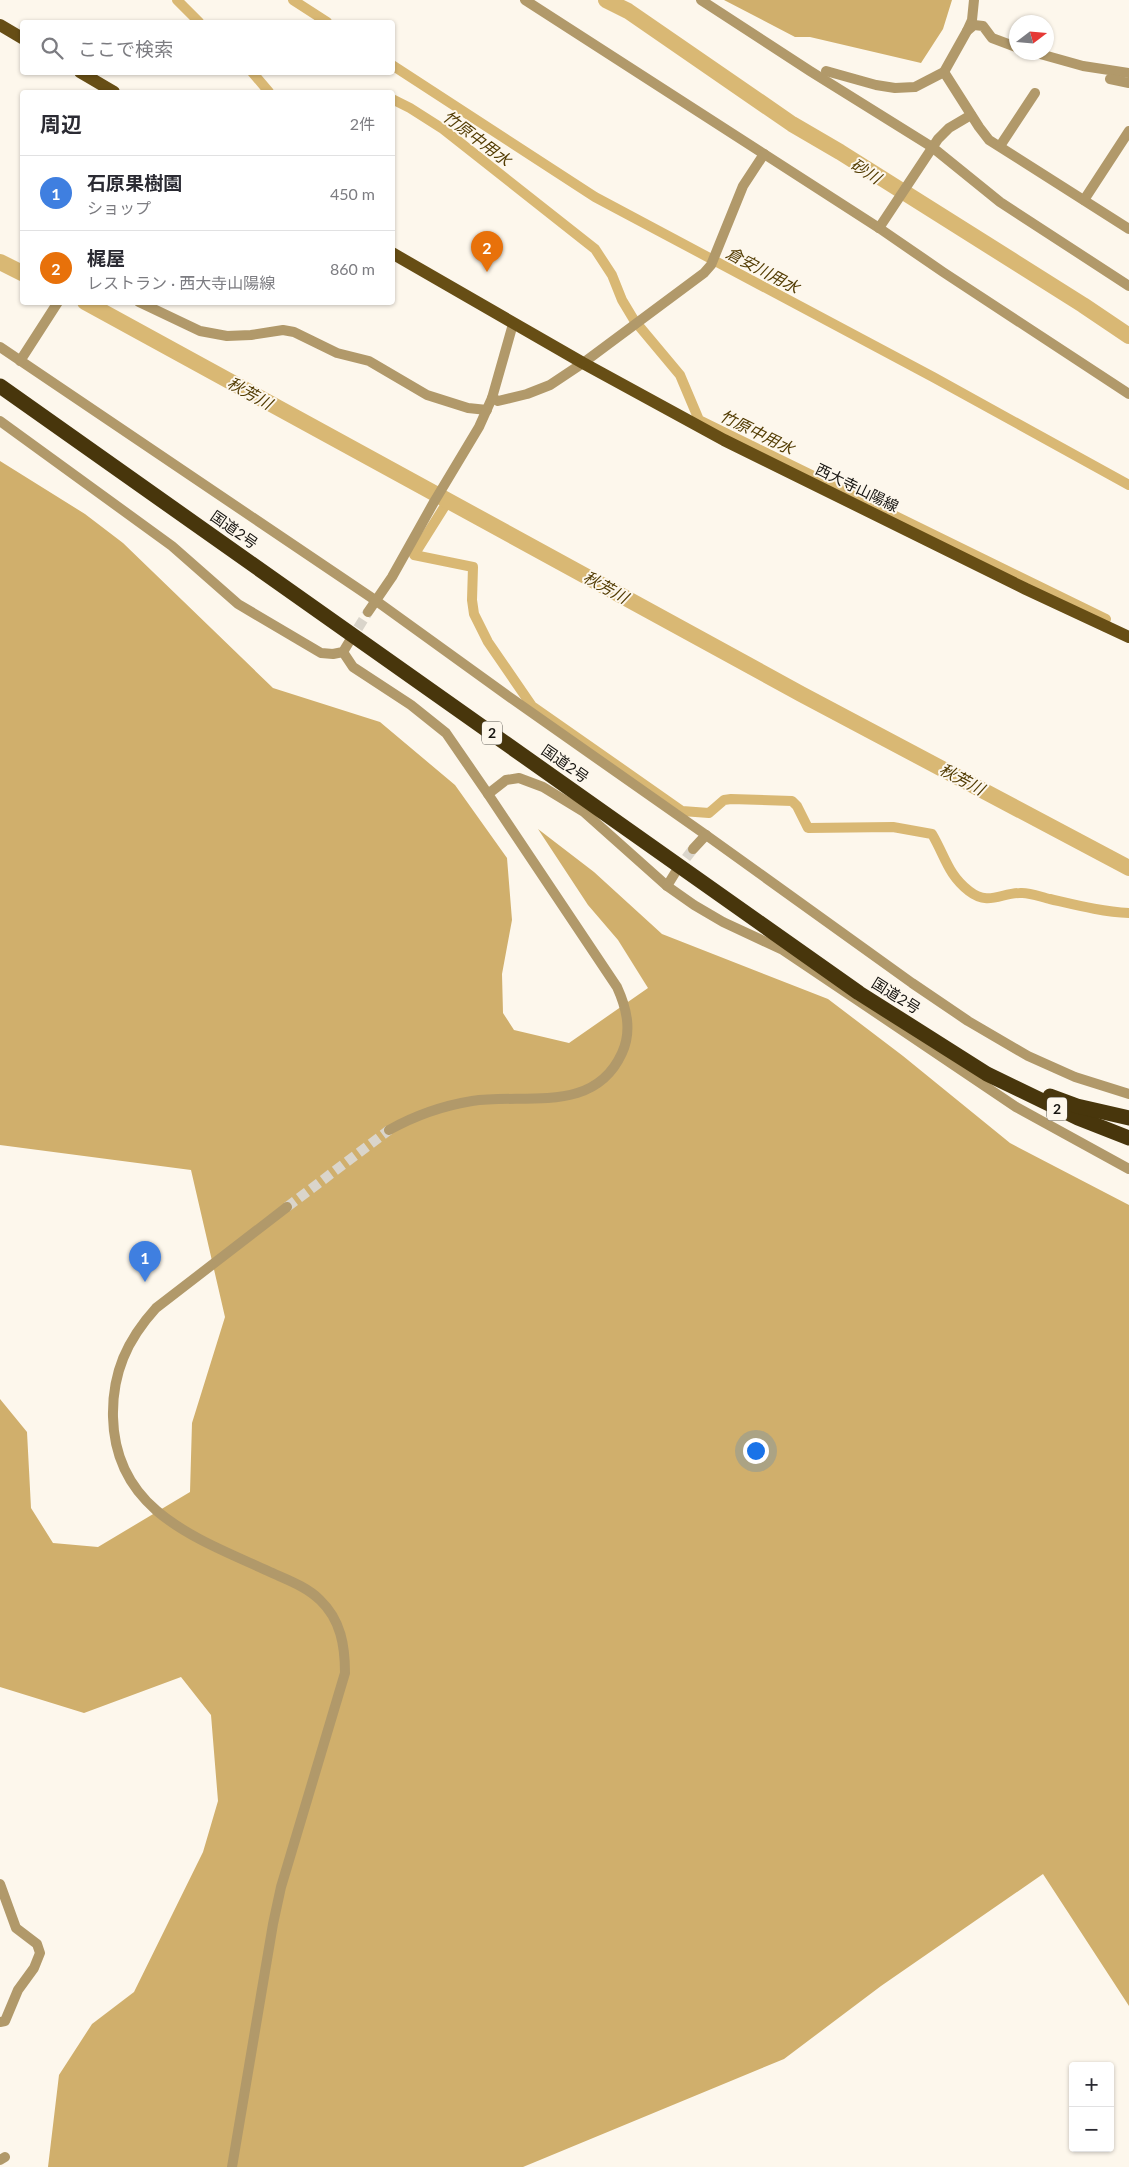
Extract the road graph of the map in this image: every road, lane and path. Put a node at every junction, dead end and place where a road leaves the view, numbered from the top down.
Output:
1 (525, 0) edge
2 (701, 0) edge
3 (974, 0) edge
4 (0, 25) edge
5 (967, 32) junction
6 (20, 37) edge
7 (1009, 44) edge
8 (1054, 58) edge
9 (826, 71) dead end
10 (944, 72) junction
11 (1129, 73) edge
12 (85, 75) edge
13 (1110, 79) dead end
14 (1129, 83) edge
15 (111, 90) edge
16 (1035, 93) dead end
17 (971, 115) junction
18 (1129, 131) edge
19 (1000, 146) junction
20 (931, 149) junction
21 (764, 154) junction
22 (1084, 200) junction
23 (879, 228) junction
24 (1129, 229) edge
25 (395, 255) edge
26 (1129, 286) edge
27 (145, 305) edge
28 (56, 307) edge
29 (513, 324) junction
30 (0, 347) edge
31 (20, 361) junction
32 (583, 364) junction
33 (0, 386) edge
34 (1129, 394) edge
35 (492, 398) junction
36 (487, 410) junction
37 (0, 421) edge
38 (375, 600) junction
39 (368, 612) tunnel mouth
40 (1129, 637) edge
41 (349, 642) tunnel mouth
42 (343, 652) junction
43 (488, 794) junction
44 (706, 834) junction
45 (693, 849) tunnel mouth
46 (675, 873) tunnel mouth
47 (667, 886) junction
48 (987, 1074) junction
49 (1129, 1094) edge
50 (1129, 1118) edge
51 (389, 1130) tunnel mouth
52 (1129, 1138) edge
53 (1129, 1169) edge
54 (288, 1207) tunnel mouth
55 (0, 1884) edge
56 (0, 2022) edge
57 (232, 2167) edge

1 - 21 street
2 - 20 street
3 - 5 street
4 - 6 main road
5 - 7 street
5 - 10 street
8 - 11 street
9 - 10 street
10 - 17 street
12 - 15 main road
13 - 14 street
16 - 19 street
17 - 19 street
17 - 20 street
18 - 22 street
19 - 22 street
20 - 23 street
20 - 26 street
21 - 23 street
21 - 32 street
22 - 24 street
23 - 34 street
25 - 29 main road, 西大寺山陽線
27 - 36 street
28 - 31 street
29 - 32 main road, 西大寺山陽線
29 - 35 street
30 - 31 street
31 - 38 street
32 - 35 street
32 - 40 main road, 西大寺山陽線
33 - 48 highway, 国道2号 / 2
35 - 36 street
36 - 38 street
37 - 42 street
38 - 39 street
38 - 44 street
41 - 42 street
42 - 43 street
43 - 47 street
43 - 51 street
44 - 45 street
44 - 49 street
46 - 47 street
47 - 53 street
48 - 50 highway
48 - 52 highway, 国道2号 / 2
54 - 57 street
55 - 56 street

